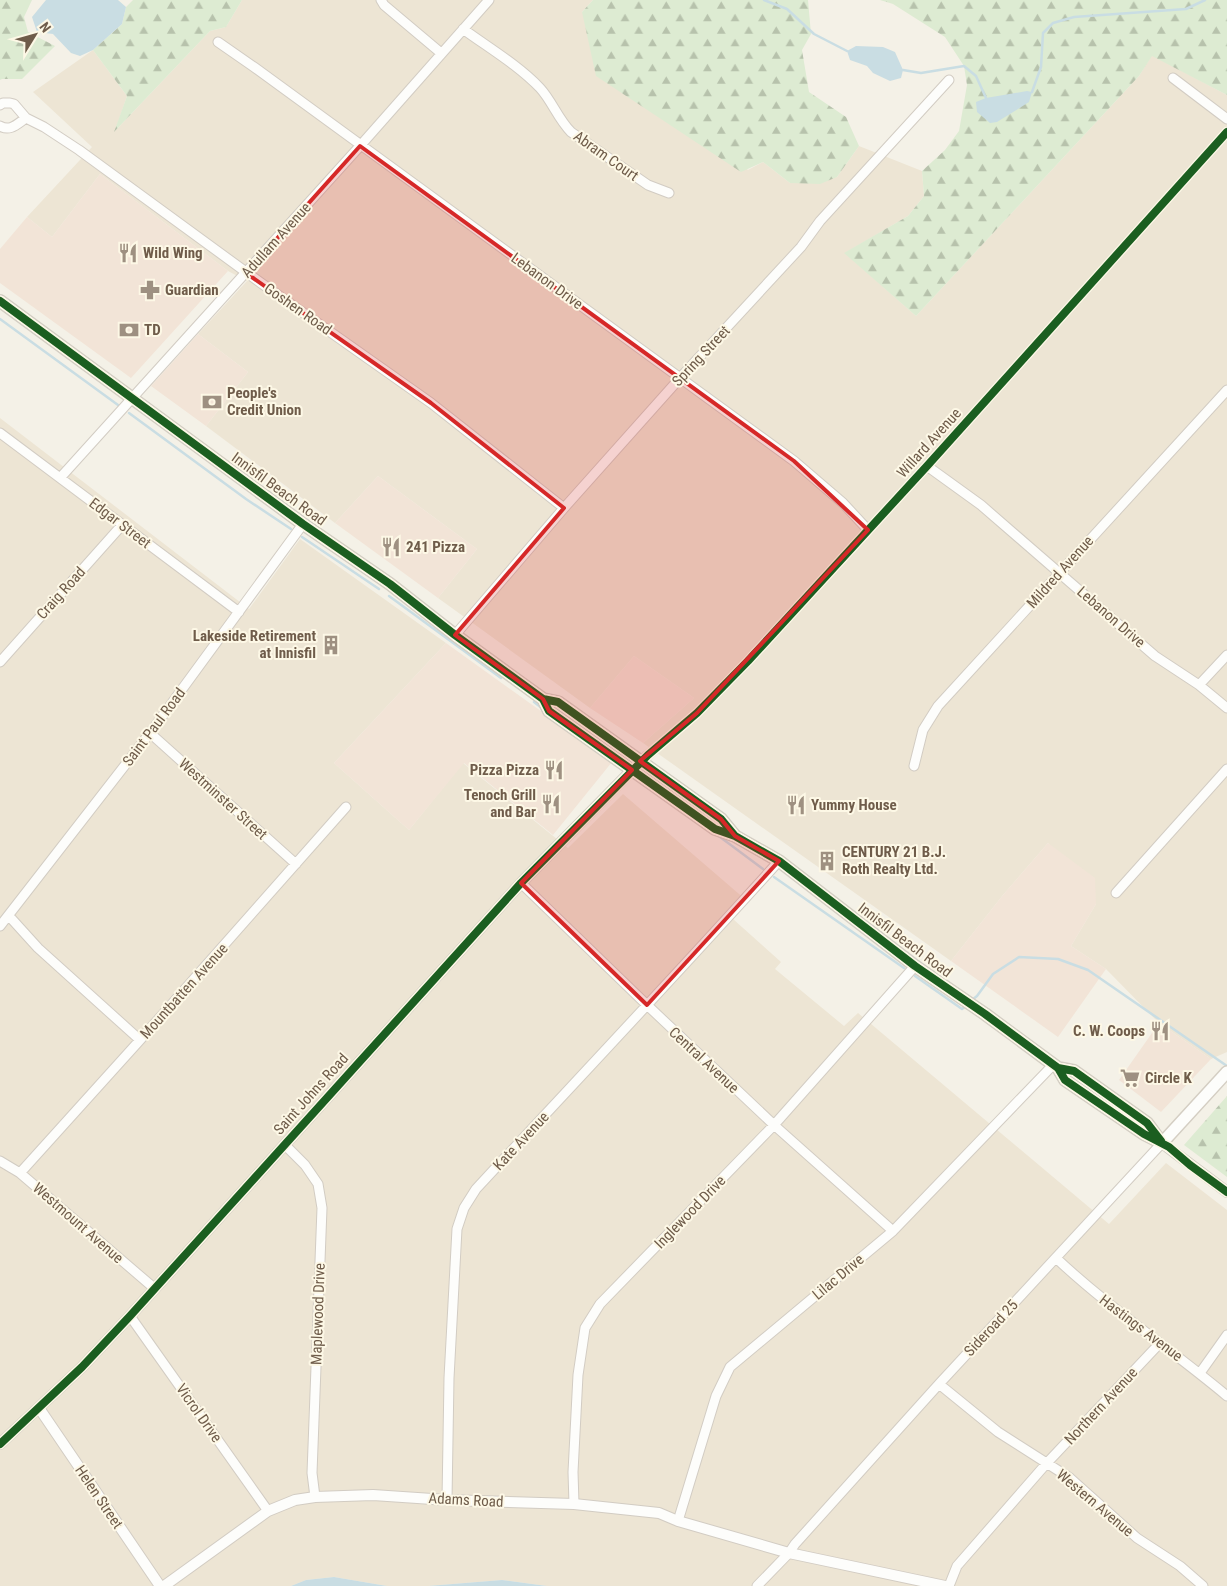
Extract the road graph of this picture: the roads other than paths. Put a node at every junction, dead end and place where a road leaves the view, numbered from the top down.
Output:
1 (381, 0) edge
2 (489, 0) edge
3 (463, 29) junction
4 (218, 42) dead end
5 (441, 53) junction
6 (1173, 78) dead end
7 (950, 80) dead end
8 (0, 105) edge
9 (26, 118) junction
10 (1227, 119) edge
11 (0, 126) edge
12 (1227, 132) edge
13 (360, 146) junction
14 (669, 193) dead end
15 (246, 272) junction
16 (0, 301) edge
17 (680, 378) junction
18 (1227, 390) edge
19 (133, 398) junction
20 (0, 433) edge
21 (927, 466) junction
22 (60, 478) junction
23 (564, 508) junction
24 (303, 524) junction
25 (122, 525) junction
26 (868, 530) junction
27 (1060, 573) junction
28 (239, 612) junction
29 (455, 634) junction
30 (1227, 655) edge
31 (0, 662) edge
32 (1199, 685) junction
33 (543, 699) junction
34 (1227, 708) edge
35 (150, 733) junction
36 (641, 762) junction
37 (914, 766) dead end
38 (1227, 769) edge
39 (632, 770) junction
40 (346, 807) dead end
41 (735, 836) junction
42 (779, 861) junction
43 (296, 864) junction
44 (521, 883) junction
45 (1116, 893) dead end
46 (9, 916) junction
47 (0, 926) edge
48 (915, 966) junction
49 (647, 1005) junction
50 (140, 1040) junction
51 (1055, 1067) junction
52 (1227, 1072) edge
53 (774, 1125) junction
54 (1162, 1143) junction
55 (284, 1145) junction
56 (0, 1161) edge
57 (20, 1173) junction
58 (1227, 1192) edge
59 (893, 1231) junction
60 (1056, 1258) junction
61 (154, 1288) junction
62 (130, 1316) junction
63 (1227, 1335) edge
64 (1160, 1343) junction
65 (1200, 1373) junction
66 (939, 1384) junction
67 (1227, 1396) edge
68 (39, 1408) junction
69 (0, 1444) edge
70 (1046, 1464) junction
71 (315, 1496) junction
72 (447, 1500) junction
73 (574, 1504) junction
74 (268, 1511) junction
75 (678, 1521) junction
76 (789, 1553) junction
77 (162, 1586) edge
78 (757, 1586) edge
79 (945, 1586) edge
80 (949, 1586) edge
81 (1203, 1586) edge

1 - 5 street
2 - 3 street, Adullam Avenue
3 - 5 street, Adullam Avenue
3 - 14 street, Abram Court
4 - 13 street, Lebanon Drive
5 - 13 street, Adullam Avenue
6 - 10 street
7 - 17 street, Spring Street
8 - 9 street, Goshen Road
9 - 11 street
9 - 15 street, Goshen Road
12 - 21 street, Willard Avenue
13 - 15 street, Adullam Avenue
13 - 17 street, Lebanon Drive
15 - 19 street, Adullam Avenue
15 - 23 street, Goshen Road
16 - 19 main road, Innisfil Beach Road
17 - 23 street, Spring Street
17 - 26 street, Lebanon Drive
18 - 27 street, Mildred Avenue
19 - 22 street, Adullam Avenue
19 - 24 main road, Innisfil Beach Road
20 - 22 street, Edgar Street
21 - 26 street, Willard Avenue
21 - 27 street, Lebanon Drive
22 - 25 street, Edgar Street
23 - 29 street, Spring Street
24 - 28 street, Saint Paul Road
24 - 29 main road, Innisfil Beach Road
25 - 28 street, Edgar Street
25 - 31 street, Craig Road
26 - 36 street, Willard Avenue
27 - 32 street, Lebanon Drive
27 - 37 street, Mildred Avenue
28 - 35 street, Saint Paul Road
29 - 33 main road, Innisfil Beach Road
30 - 32 street
32 - 34 street, Lebanon Drive
33 - 36 main road, Innisfil Beach Road
33 - 39 main road, Innisfil Beach Road
35 - 43 street, Westminster Street
35 - 46 street, Saint Paul Road
36 - 39 street, Saint Johns Road
36 - 41 main road, Innisfil Beach Road
38 - 45 street
39 - 41 main road, Innisfil Beach Road
39 - 44 street, Saint Johns Road
40 - 43 street, Mountbatten Avenue
41 - 42 main road, Innisfil Beach Road
42 - 48 main road, Innisfil Beach Road
42 - 49 street, Kate Avenue
43 - 50 street, Mountbatten Avenue
44 - 49 street, Central Avenue
44 - 55 street, Saint Johns Road
46 - 47 street, Saint Paul Road
46 - 50 street
48 - 51 main road, Innisfil Beach Road
48 - 53 street, Inglewood Drive
49 - 53 street, Central Avenue
49 - 72 street, Kate Avenue
50 - 57 street, Mountbatten Avenue
51 - 54 main road, Innisfil Beach Road
51 - 59 street, Lilac Drive
52 - 54 main road, Sideroad 25
53 - 59 street, Central Avenue
53 - 73 street, Inglewood Drive
54 - 58 street, Innisfil Beach Road
54 - 60 street, Sideroad 25
55 - 61 street, Saint Johns Road
55 - 71 street, Maplewood Drive
56 - 57 street, Westmount Avenue
57 - 61 street, Westmount Avenue
59 - 75 street, Lilac Drive
60 - 64 street, Hastings Avenue
60 - 66 street, Sideroad 25
61 - 62 street, Saint Johns Road
62 - 68 street, Saint Johns Road
62 - 74 street, Vicrol Drive
63 - 65 street
64 - 65 street, Hastings Avenue
64 - 70 street, Northern Avenue
65 - 67 street, Hastings Avenue
66 - 70 street, Western Avenue
66 - 76 street, Sideroad 25
68 - 69 street, Saint Johns Road
68 - 77 street, Helen Street
70 - 80 street, Northern Avenue
70 - 81 street, Western Avenue
71 - 72 street, Adams Road
71 - 74 street, Adams Road
72 - 73 street, Adams Road
73 - 75 street, Adams Road
74 - 77 street, Adams Road
75 - 76 street, Adams Road
76 - 78 street, Sideroad 25
76 - 79 street, Adams Road

